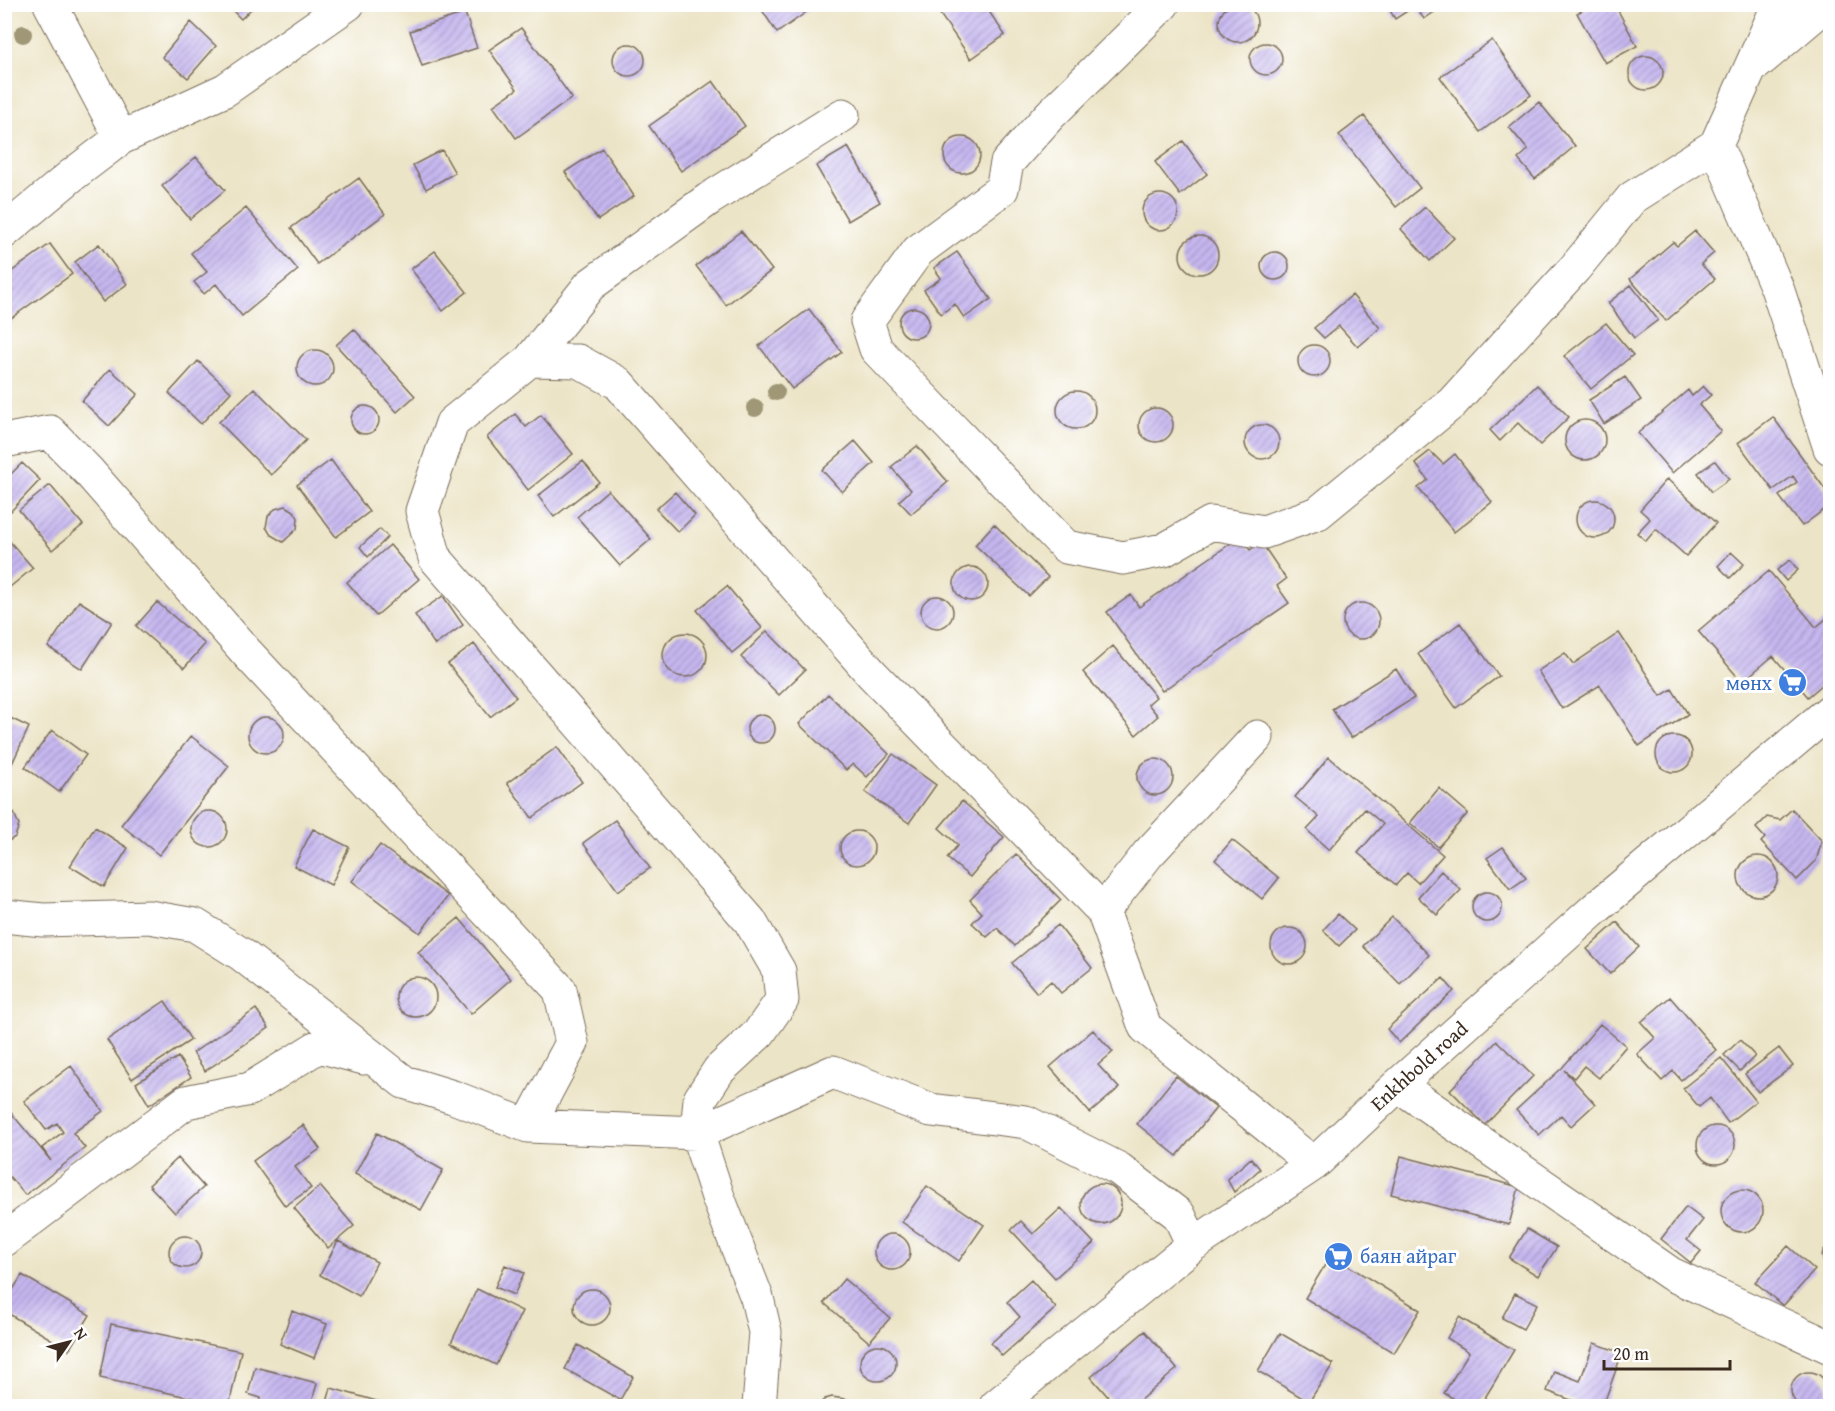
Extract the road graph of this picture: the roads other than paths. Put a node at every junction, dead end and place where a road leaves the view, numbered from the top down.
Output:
1 (50, 4) edge
2 (1163, 4) edge
3 (1779, 4) edge
4 (1827, 4) edge
5 (345, 5) edge
6 (1748, 71) junction
7 (843, 115) dead end
8 (121, 138) junction
9 (1716, 145) junction
10 (4, 232) edge
11 (530, 360) junction
12 (4, 441) edge
13 (1830, 448) edge
14 (1830, 711) edge
15 (1257, 737) dead end
16 (1103, 911) junction
17 (4, 916) edge
18 (377, 1061) junction
19 (1398, 1085) junction
20 (528, 1126) junction
21 (697, 1133) junction
22 (1314, 1164) junction
23 (4, 1240) edge
24 (1193, 1245) junction
25 (1830, 1347) edge
26 (759, 1407) edge
27 (996, 1407) edge

1 - 8 street
2 - 9 street
3 - 6 street
4 - 6 street
5 - 8 street
6 - 9 street
7 - 11 street
8 - 10 street
9 - 13 street
11 - 16 street
11 - 21 street
12 - 20 street
14 - 19 street, Enkhbold road
15 - 16 street
16 - 22 street
17 - 18 street
18 - 20 street
18 - 23 street
19 - 22 street, Enkhbold road
19 - 25 street
20 - 21 street
21 - 24 street
21 - 26 street
22 - 24 street, Enkhbold road
24 - 27 street, Enkhbold road

